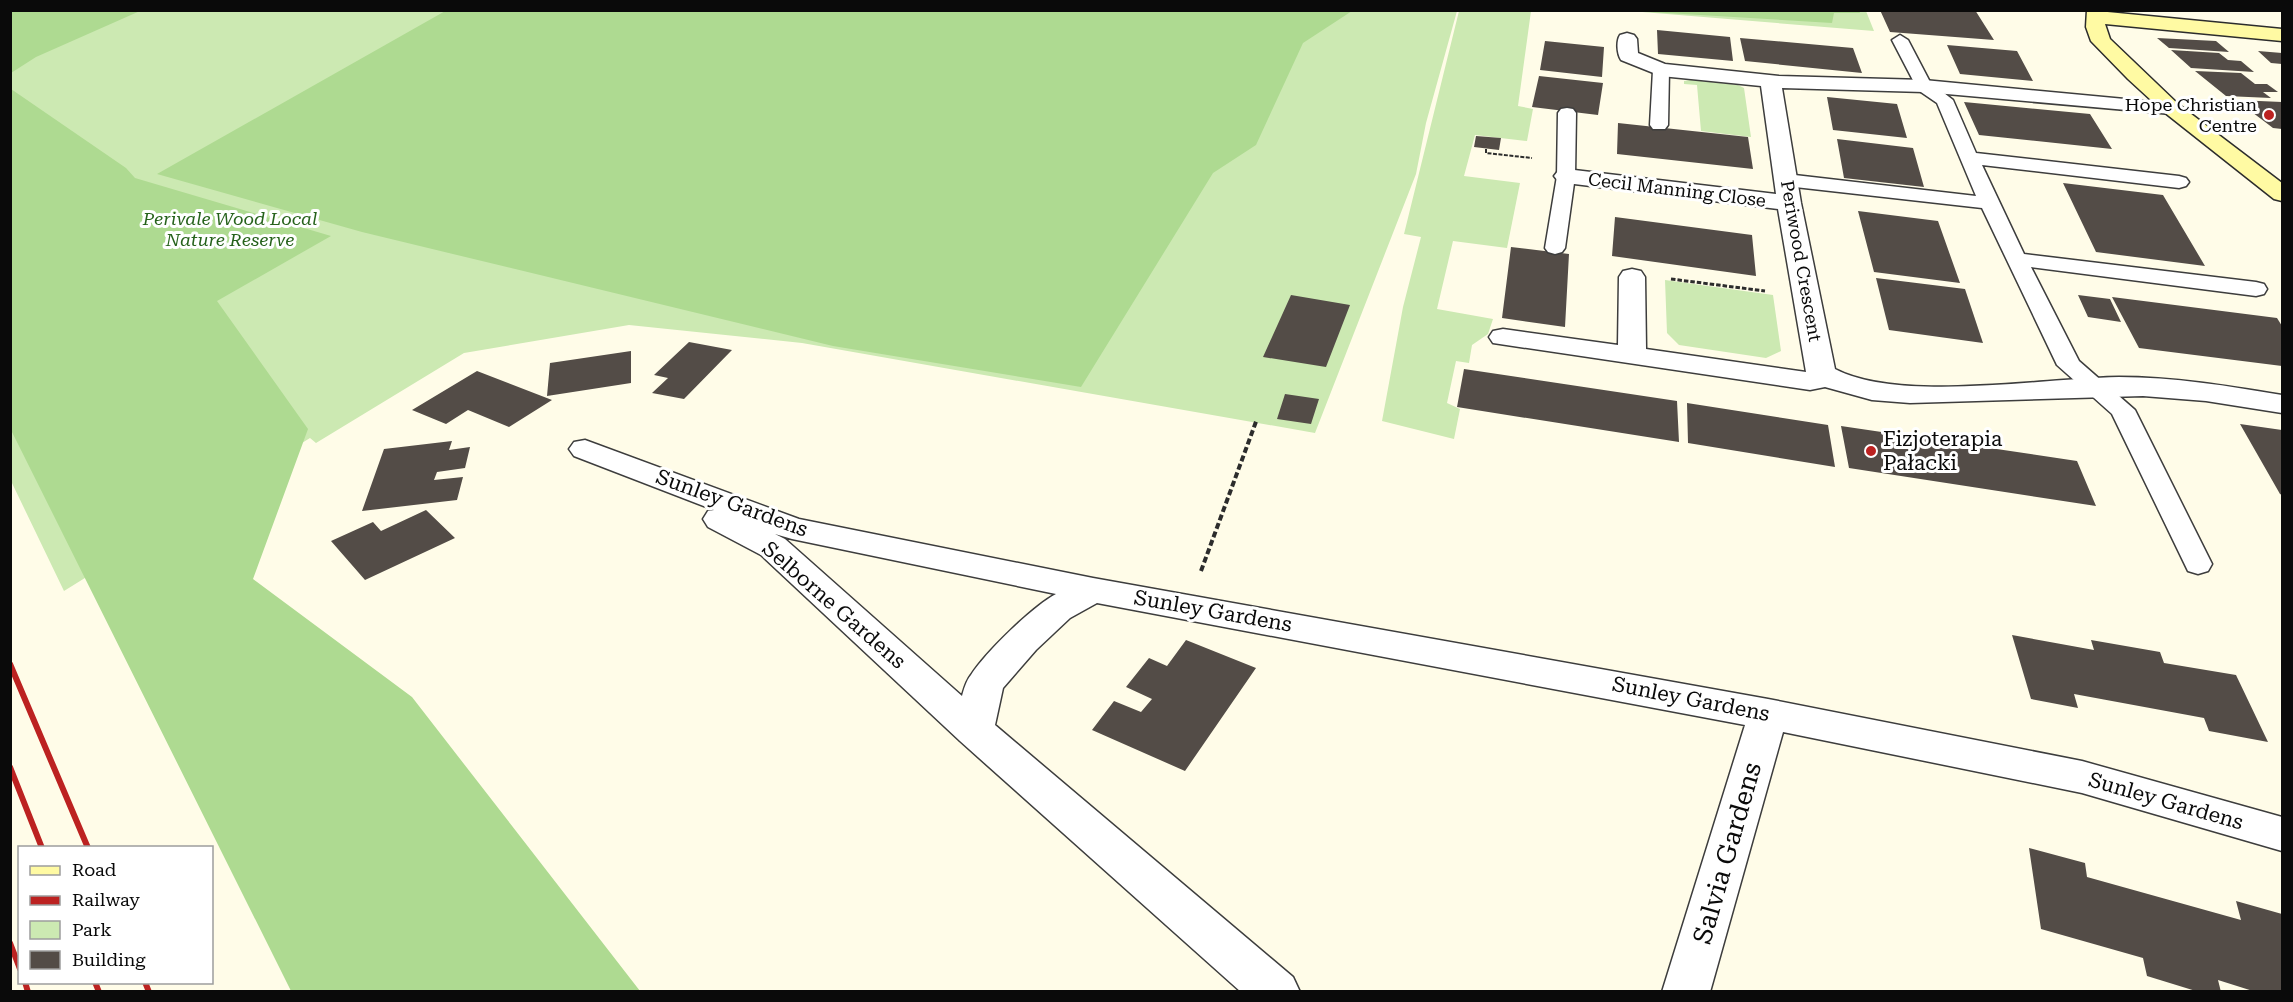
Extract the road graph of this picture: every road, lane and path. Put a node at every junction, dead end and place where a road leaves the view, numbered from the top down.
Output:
1 (2095, 14) edge
2 (2283, 34) edge
3 (1627, 39) dead end
4 (1900, 40) dead end
5 (1661, 70) junction
6 (1779, 82) junction
7 (1924, 86) junction
8 (2170, 108) junction
9 (1567, 113) dead end
10 (1659, 125) dead end
11 (1486, 149) dead end
12 (1970, 158) junction
13 (1566, 169) junction
14 (2179, 182) dead end
15 (1787, 192) junction
16 (2283, 194) edge
17 (1989, 203) junction
18 (1555, 248) dead end
19 (2017, 259) junction
20 (1632, 277) dead end
21 (1666, 278) dead end
22 (2256, 290) dead end
23 (1806, 297) junction
24 (1503, 337) dead end
25 (1632, 356) junction
26 (1827, 378) junction
27 (2095, 387) junction
28 (2283, 404) edge
29 (1257, 419) dead end
30 (585, 449) joint
31 (2198, 564) dead end
32 (1093, 590) junction
33 (1189, 606) junction
34 (1768, 714) junction
35 (974, 730) junction
36 (2283, 834) edge
37 (1276, 992) edge
38 (1686, 992) edge

1 - 2 street
1 - 8 street
3 - 5 street
4 - 7 lane
5 - 6 street
5 - 10 lane
6 - 7 street
6 - 15 street, Periwood Crescent
7 - 8 street
7 - 12 lane
8 - 16 street
9 - 13 lane, Cecil Manning Close
11 - 13 path
12 - 14 lane
12 - 17 lane
13 - 15 street, Cecil Manning Close
13 - 18 lane, Cecil Manning Close
15 - 17 lane
15 - 23 street, Periwood Crescent
17 - 19 lane
19 - 22 lane
19 - 27 lane
20 - 25 street
21 - 23 path
23 - 26 street, Periwood Crescent
24 - 25 street
25 - 26 street
26 - 27 street
27 - 28 street
27 - 31 lane
29 - 33 path
30 - 32 street, Sunley Gardens
30 - 35 street, Selborne Gardens
32 - 33 street, Sunley Gardens
32 - 35 street
33 - 34 street, Sunley Gardens
34 - 36 street, Sunley Gardens
34 - 38 street, Salvia Gardens
35 - 37 street, Selborne Gardens

